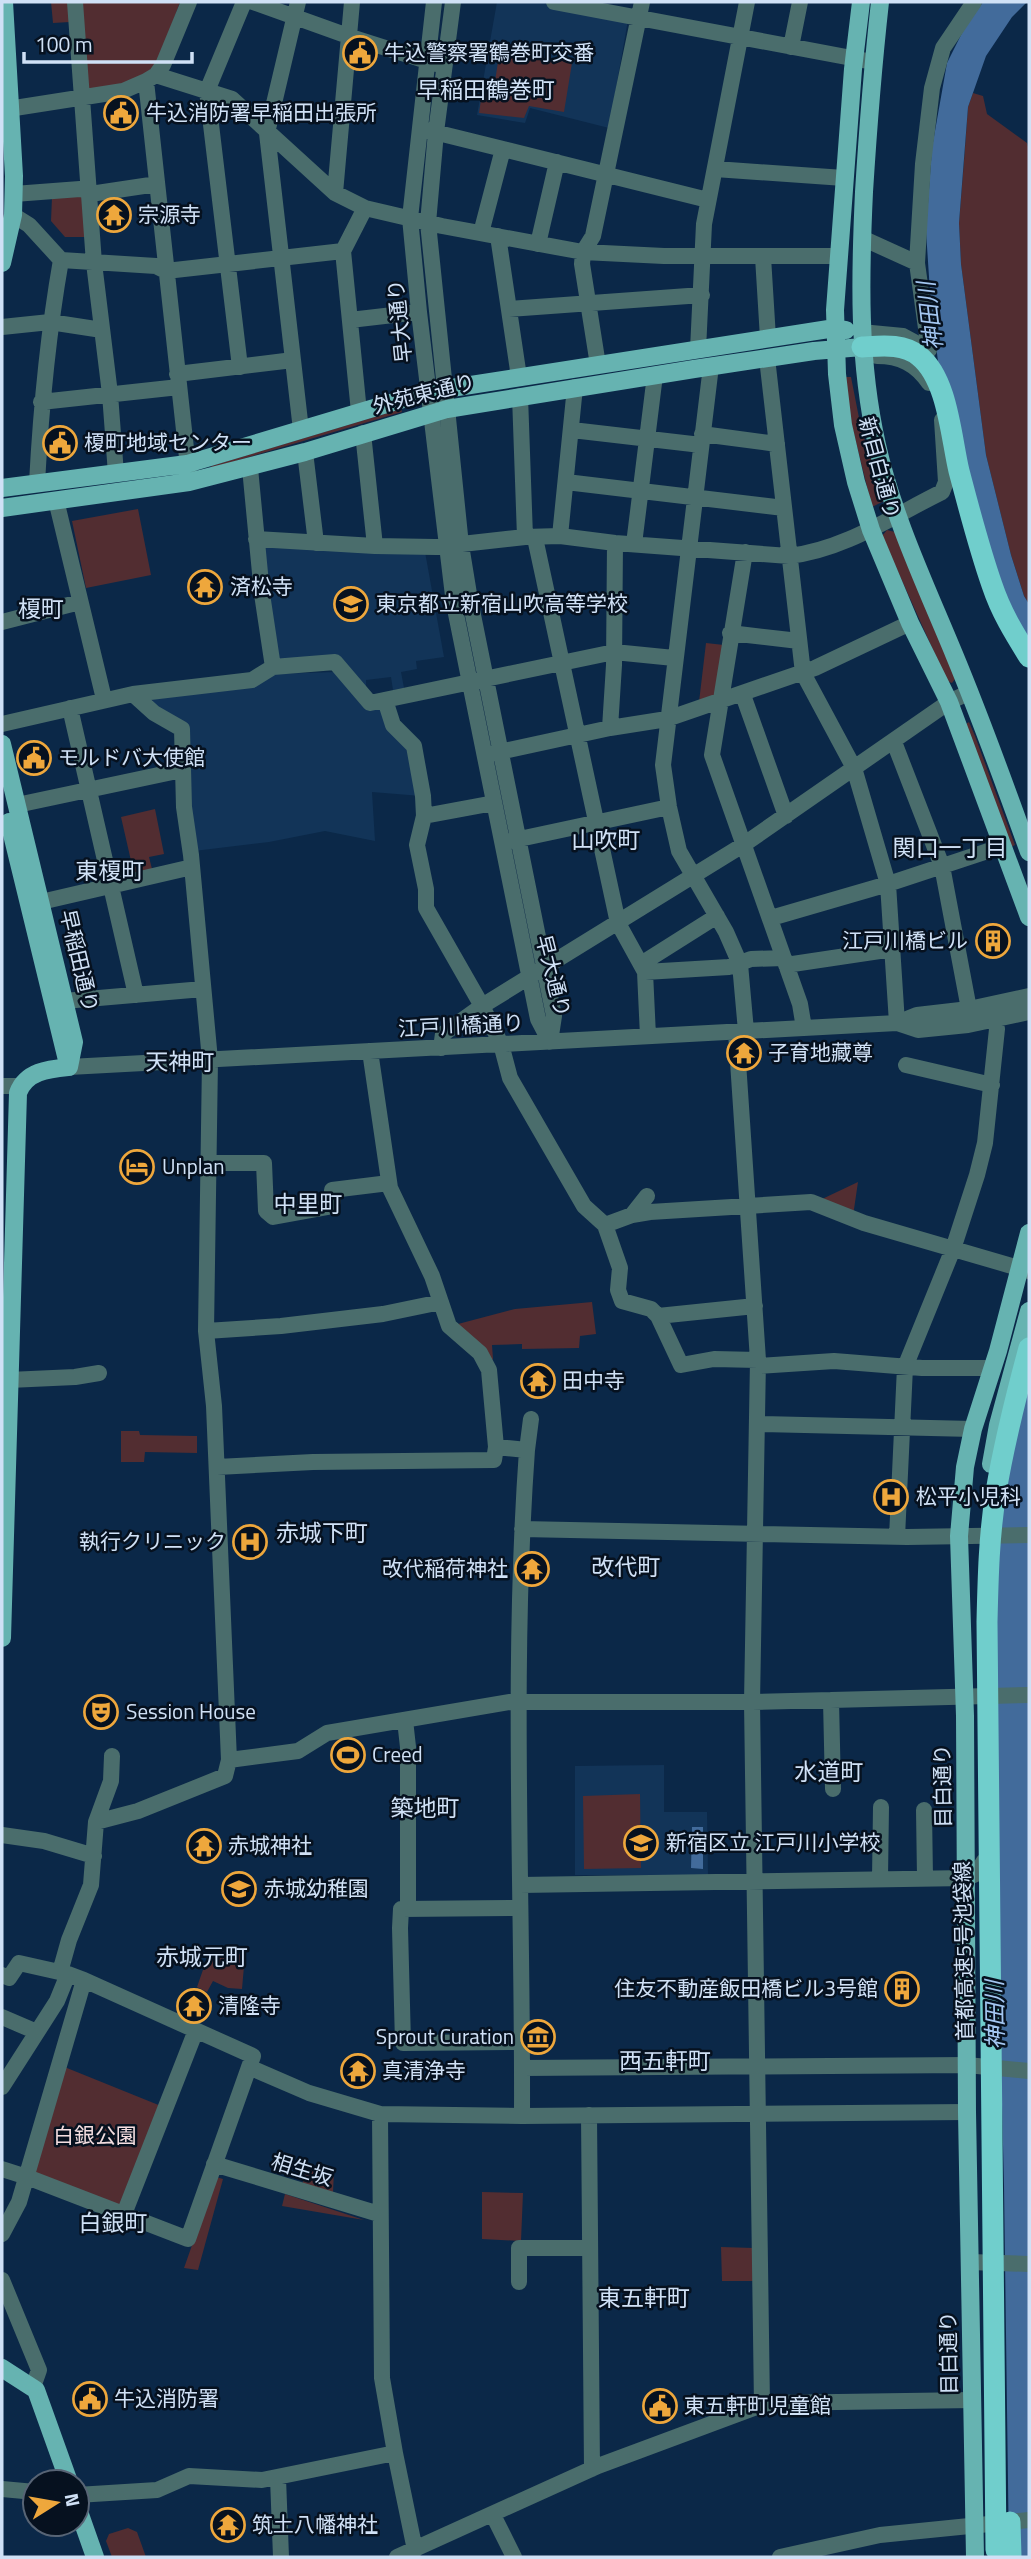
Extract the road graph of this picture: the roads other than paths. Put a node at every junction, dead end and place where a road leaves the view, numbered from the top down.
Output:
1 (4, 2) edge
2 (75, 2) edge
3 (189, 2) edge
4 (244, 2) edge
5 (253, 2) edge
6 (352, 2) edge
7 (434, 2) edge
8 (453, 2) edge
9 (747, 2) edge
10 (800, 2) edge
11 (861, 2) edge
12 (880, 2) edge
13 (974, 2) edge
14 (563, 3) edge
15 (296, 9) edge
16 (640, 10) edge
17 (348, 36) junction
18 (740, 37) junction
19 (791, 47) junction
20 (854, 58) junction
21 (428, 62) junction
22 (873, 62) junction
23 (444, 65) junction
24 (151, 78) junction
25 (5, 84) edge
26 (207, 91) junction
27 (82, 96) junction
28 (6, 109) edge
29 (428, 130) junction
30 (267, 133) junction
31 (503, 149) junction
32 (557, 162) junction
33 (715, 169) junction
34 (606, 174) junction
35 (844, 178) junction
36 (157, 184) junction
37 (89, 191) junction
38 (335, 193) junction
39 (14, 194) junction
40 (708, 200) junction
41 (365, 208) junction
42 (13, 215) junction
43 (410, 218) junction
44 (428, 223) junction
45 (481, 233) junction
46 (498, 236) junction
47 (862, 238) junction
48 (538, 244) junction
49 (343, 251) junction
50 (583, 252) junction
51 (838, 256) junction
52 (703, 257) junction
53 (763, 257) junction
54 (281, 258) junction
55 (61, 260) junction
56 (2, 263) edge
57 (94, 263) junction
58 (918, 263) junction
59 (228, 264) junction
60 (166, 271) junction
61 (702, 295) junction
62 (588, 302) junction
63 (509, 309) junction
64 (419, 312) junction
65 (350, 320) junction
66 (50, 322) junction
67 (2, 327) edge
68 (835, 328) junction
69 (102, 330) junction
70 (768, 338) junction
71 (862, 346) junction
72 (836, 349) junction
73 (698, 350) junction
74 (767, 358) junction
75 (293, 360) junction
76 (598, 365) junction
77 (711, 366) junction
78 (240, 367) junction
79 (655, 375) junction
80 (519, 377) junction
81 (178, 381) junction
82 (575, 387) junction
83 (437, 391) junction
84 (110, 394) junction
85 (520, 396) junction
86 (41, 402) junction
87 (439, 411) junction
88 (359, 412) junction
89 (301, 430) junction
90 (572, 430) junction
91 (363, 433) junction
92 (648, 439) junction
93 (701, 439) junction
94 (777, 444) junction
95 (305, 452) junction
96 (187, 464) junction
97 (250, 468) junction
98 (116, 474) junction
99 (189, 482) junction
100 (566, 482) junction
101 (37, 483) junction
102 (2, 488) edge
103 (641, 491) junction
104 (695, 498) junction
105 (56, 500) junction
106 (2, 508) edge
107 (784, 508) junction
108 (898, 514) junction
109 (871, 530) junction
110 (560, 536) junction
111 (530, 537) junction
112 (256, 539) junction
113 (316, 543) junction
114 (615, 543) junction
115 (634, 544) junction
116 (374, 546) junction
117 (454, 546) junction
118 (688, 548) junction
119 (745, 552) junction
120 (789, 556) junction
121 (80, 602) junction
122 (2, 622) edge
123 (910, 623) junction
124 (730, 633) junction
125 (799, 641) junction
126 (614, 652) junction
127 (1029, 657) edge
128 (674, 658) junction
129 (562, 663) junction
130 (273, 667) junction
131 (803, 673) junction
132 (477, 681) junction
133 (970, 692) junction
134 (133, 694) junction
135 (743, 695) junction
136 (104, 699) junction
137 (385, 700) junction
138 (722, 701) junction
139 (949, 702) junction
140 (70, 708) junction
141 (667, 719) junction
142 (2, 724) edge
143 (610, 728) junction
144 (578, 736) junction
145 (894, 742) junction
146 (2, 744) edge
147 (492, 754) junction
148 (854, 768) junction
149 (182, 770) junction
150 (89, 790) junction
151 (2, 794) edge
152 (494, 803) junction
153 (17, 806) junction
154 (669, 807) junction
155 (424, 816) junction
156 (786, 816) junction
157 (596, 821) junction
158 (510, 841) junction
159 (743, 845) junction
160 (1003, 845) junction
161 (1029, 852) edge
162 (942, 866) junction
163 (192, 867) junction
164 (694, 875) junction
165 (111, 884) junction
166 (888, 884) junction
167 (41, 902) junction
168 (717, 916) junction
169 (1029, 917) edge
170 (771, 918) junction
171 (618, 923) junction
172 (893, 948) junction
173 (785, 962) junction
174 (740, 964) junction
175 (543, 967) junction
176 (643, 968) junction
177 (529, 976) junction
178 (203, 989) junction
179 (136, 995) junction
180 (1029, 996) edge
181 (64, 1001) junction
182 (482, 1006) junction
183 (970, 1009) junction
184 (1029, 1012) edge
185 (995, 1020) junction
186 (897, 1023) junction
187 (804, 1028) junction
188 (741, 1031) junction
189 (648, 1037) junction
190 (551, 1042) junction
191 (501, 1044) junction
192 (441, 1048) junction
193 (370, 1051) junction
194 (210, 1060) junction
195 (906, 1065) dead end
196 (69, 1067) junction
197 (992, 1085) junction
198 (11, 1086) edge
199 (209, 1163) junction
200 (389, 1183) junction
201 (647, 1196) dead end
202 (8, 1201) edge
203 (749, 1207) junction
204 (632, 1214) junction
205 (605, 1225) junction
206 (1029, 1233) edge
207 (953, 1250) junction
208 (1025, 1269) edge
209 (441, 1302) junction
210 (755, 1306) junction
211 (1029, 1311) edge
212 (658, 1316) junction
213 (6, 1322) edge
214 (206, 1331) junction
215 (1029, 1348) edge
216 (758, 1363) junction
217 (905, 1367) junction
218 (992, 1368) junction
219 (99, 1373) dead end
220 (9, 1380) junction
221 (1029, 1402) edge
222 (531, 1419) dead end
223 (759, 1424) junction
224 (902, 1426) junction
225 (973, 1429) junction
226 (4, 1435) edge
227 (496, 1447) junction
228 (527, 1450) junction
229 (217, 1467) junction
230 (522, 1529) junction
231 (754, 1534) junction
232 (990, 1535) junction
233 (1029, 1535) edge
234 (959, 1536) junction
235 (897, 1537) junction
236 (3, 1568) edge
237 (2, 1638) edge
238 (1029, 1695) edge
239 (964, 1696) junction
240 (988, 1696) junction
241 (831, 1699) junction
242 (518, 1701) junction
243 (752, 1702) junction
244 (405, 1720) junction
245 (112, 1755) dead end
246 (229, 1760) junction
247 (832, 1789) dead end
248 (881, 1807) dead end
249 (924, 1810) dead end
250 (96, 1822) junction
251 (2, 1835) edge
252 (94, 1856) junction
253 (984, 1861) junction
254 (880, 1878) junction
255 (925, 1878) junction
256 (967, 1878) junction
257 (756, 1881) junction
258 (520, 1885) junction
259 (408, 1908) junction
260 (520, 1908) junction
261 (64, 1973) junction
262 (2, 1975) edge
263 (84, 1980) junction
264 (2, 2017) edge
265 (196, 2030) junction
266 (37, 2032) junction
267 (522, 2042) junction
268 (759, 2066) junction
269 (249, 2067) junction
270 (984, 2067) junction
271 (522, 2068) junction
272 (1029, 2071) edge
273 (2, 2084) edge
274 (967, 2112) junction
275 (380, 2114) junction
276 (759, 2114) junction
277 (589, 2115) junction
278 (522, 2116) junction
279 (214, 2164) junction
280 (2, 2169) edge
281 (27, 2177) junction
282 (124, 2214) junction
283 (379, 2214) junction
284 (2, 2234) edge
285 (589, 2248) junction
286 (986, 2262) junction
287 (1029, 2264) edge
288 (2, 2280) edge
289 (519, 2282) dead end
290 (2, 2368) edge
291 (33, 2387) junction
292 (973, 2400) junction
293 (762, 2405) junction
294 (394, 2453) junction
295 (64, 2468) edge
296 (593, 2469) junction
297 (278, 2477) junction
298 (2, 2489) edge
299 (21, 2491) edge
300 (91, 2494) edge
301 (493, 2515) junction
302 (1029, 2520) edge
303 (991, 2523) junction
304 (88, 2538) edge
305 (415, 2550) junction
306 (998, 2556) edge
307 (95, 2557) edge
308 (281, 2557) edge
309 (397, 2557) edge
310 (514, 2557) edge
311 (780, 2557) edge
312 (975, 2557) edge

1 - 25 main road
2 - 27 street
3 - 24 street
4 - 26 street
5 - 15 street
6 - 17 street
7 - 21 street, 早大通り
8 - 23 street, 早大通り
9 - 18 street
10 - 19 street
11 - 20 main road, 新目白通り
12 - 22 main road, 新目白通り
13 - 58 street
14 - 16 street
15 - 17 street
15 - 30 street
16 - 18 street
16 - 34 street
17 - 21 street
17 - 38 street
18 - 19 street
18 - 33 street
19 - 20 street
20 - 22 street
20 - 35 main road, 新目白通り
21 - 23 street
21 - 29 street, 早大通り
22 - 47 main road, 新目白通り
23 - 29 street, 早大通り
24 - 26 street
24 - 27 street
24 - 36 street
25 - 28 main road
26 - 30 street
26 - 59 street
27 - 28 street
27 - 37 street
28 - 39 main road
29 - 31 street
29 - 43 street, 早大通り
29 - 44 street, 早大通り
30 - 38 street
30 - 54 street
31 - 32 street
31 - 45 street
32 - 34 street
32 - 48 street
33 - 35 street
33 - 40 street
34 - 40 street
34 - 50 street
35 - 51 main road, 新目白通り
36 - 37 street
36 - 60 street
37 - 39 street
37 - 57 street
38 - 41 street
39 - 42 main road
40 - 52 street
41 - 43 street
41 - 49 street
42 - 55 street
42 - 56 main road
43 - 44 street
43 - 64 street, 早大通り
44 - 45 street
44 - 83 street, 早大通り
45 - 46 street
46 - 48 street
46 - 63 street
47 - 58 street
47 - 71 main road, 新目白通り
48 - 50 street
49 - 54 street
49 - 65 street
50 - 52 street
50 - 62 street
51 - 53 street
51 - 68 main road, 新目白通り
52 - 53 street
52 - 61 street
53 - 70 street
54 - 59 street
54 - 75 street
55 - 57 street
55 - 66 street
57 - 60 street
57 - 69 street
58 - 71 street
59 - 60 street
59 - 78 street
60 - 81 street
61 - 62 street
61 - 73 street
62 - 63 street
62 - 76 street
63 - 80 street
64 - 65 street
64 - 83 street, 早大通り
65 - 88 street
66 - 67 street
66 - 69 street
66 - 86 street
68 - 70 main road, 外苑東通り
68 - 71 main road, 外苑東通り
68 - 72 main road, 新目白通り
69 - 84 street
70 - 73 main road, 外苑東通り
71 - 72 main road, 外苑東通り
71 - 108 main road, 新目白通り
71 - 108 street
71 - 127 highway
72 - 74 main road, 外苑東通り
72 - 109 main road, 新目白通り
73 - 76 main road, 外苑東通り
74 - 77 main road, 外苑東通り
74 - 94 street
75 - 78 street
75 - 89 street
76 - 80 main road, 外苑東通り
77 - 79 main road, 外苑東通り
77 - 93 street
78 - 81 street
79 - 82 main road, 外苑東通り
79 - 92 street
80 - 83 main road, 外苑東通り
81 - 84 street
81 - 96 street
82 - 85 main road, 外苑東通り
82 - 90 street
83 - 87 street, 早大通り
83 - 88 main road, 外苑東通り
84 - 86 street
84 - 98 street
85 - 87 main road, 外苑東通り
85 - 111 street
86 - 101 street
87 - 91 main road, 外苑東通り
87 - 117 street, 早大通り
88 - 89 main road, 外苑東通り
89 - 96 main road, 外苑東通り
90 - 92 street
90 - 100 street
91 - 95 main road, 外苑東通り
91 - 116 street
92 - 93 street
92 - 103 street
93 - 94 street
93 - 104 street
94 - 107 street
95 - 97 main road, 外苑東通り
95 - 113 street
96 - 98 main road, 外苑東通り
96 - 99 street
97 - 99 main road, 外苑東通り
97 - 112 street
98 - 101 main road, 外苑東通り
99 - 105 main road, 外苑東通り
100 - 103 street
100 - 110 street
101 - 102 main road, 外苑東通り
103 - 104 street
103 - 115 street
104 - 107 street
104 - 118 street
105 - 106 main road, 外苑東通り
105 - 121 street
107 - 120 street
108 - 109 street
108 - 133 main road, 新目白通り
109 - 120 street
109 - 123 main road, 新目白通り
110 - 111 street
110 - 114 street
111 - 117 street
111 - 129 street
112 - 113 street
112 - 130 street
113 - 116 street
114 - 115 street
114 - 126 street
115 - 118 street
116 - 117 street
117 - 132 street, 早大通り
118 - 119 street
118 - 128 street
119 - 120 street
119 - 124 street
120 - 125 street
121 - 122 street
121 - 136 street
123 - 131 street
123 - 139 main road, 新目白通り
124 - 125 street
124 - 138 street
125 - 131 street
126 - 128 street
126 - 129 street
126 - 143 street
128 - 141 street
129 - 132 street
129 - 144 street
130 - 134 street
130 - 137 street
131 - 135 street
131 - 148 street
132 - 137 street
132 - 147 street, 早大通り
133 - 139 street
133 - 161 main road, 新目白通り
134 - 136 street
134 - 149 street
135 - 138 street
135 - 156 street
136 - 140 street
137 - 155 street
138 - 141 street
138 - 159 street
139 - 145 street
139 - 160 main road, 新目白通り
140 - 142 street
140 - 150 street
141 - 143 street
141 - 154 street
143 - 144 street
144 - 147 street
144 - 157 street
145 - 148 street
145 - 162 street
146 - 153 main road, 早稲田通り
147 - 152 street, 早大通り
147 - 158 street, 早大通り
148 - 156 street
148 - 166 street
149 - 150 street
149 - 163 street
150 - 153 street
150 - 165 street
151 - 196 main road, 早稲田通り
152 - 155 street
152 - 158 street, 早大通り
153 - 167 main road, 早稲田通り
154 - 157 street
154 - 164 street
155 - 182 street
156 - 159 street
157 - 158 street
157 - 171 street
158 - 175 street, 早大通り
158 - 177 street, 早大通り
159 - 164 street
159 - 170 street
160 - 162 street
160 - 169 main road, 新目白通り
162 - 166 street
162 - 183 street
163 - 165 street
163 - 178 street
164 - 168 street
164 - 171 street
165 - 167 street
165 - 179 street
166 - 170 street
166 - 172 street
167 - 181 main road, 早稲田通り
168 - 174 street
168 - 176 street
170 - 173 street
171 - 175 street
171 - 176 street
172 - 173 street
172 - 186 street
173 - 174 street
173 - 187 street
174 - 176 street
174 - 188 street
175 - 177 street
175 - 190 street, 早大通り
176 - 189 street
177 - 182 street
177 - 190 street, 早大通り
178 - 179 street
178 - 194 street
179 - 181 street
180 - 183 street, 江戸川橋通り
181 - 196 main road, 早稲田通り
182 - 191 street
182 - 192 street
183 - 186 street, 江戸川橋通り
184 - 185 street, 江戸川橋通り
185 - 186 street, 江戸川橋通り
185 - 197 street
186 - 187 street, 江戸川橋通り
187 - 188 street, 江戸川橋通り
188 - 189 street, 江戸川橋通り
188 - 203 street
189 - 190 street, 江戸川橋通り
190 - 191 street, 江戸川橋通り
191 - 192 street, 江戸川橋通り
191 - 205 street
192 - 193 street, 江戸川橋通り
193 - 194 street, 江戸川橋通り
193 - 200 street
194 - 196 street, 江戸川橋通り
194 - 199 street
195 - 197 street
196 - 198 main road
197 - 207 street
198 - 202 main road
199 - 200 street
199 - 214 street
200 - 209 street
201 - 204 street
202 - 213 main road
203 - 204 street
203 - 207 street
203 - 210 street
204 - 205 street
205 - 212 street
206 - 208 main road, 目白通り
207 - 208 street
207 - 217 street
208 - 218 main road, 目白通り
209 - 214 street
209 - 227 street
210 - 212 street
210 - 216 street
211 - 232 main road, 目白通り
212 - 216 street
213 - 220 main road
214 - 229 street
215 - 306 highway, 首都高速5号池袋線, bridge
216 - 217 street
216 - 223 street
217 - 218 street
217 - 224 street
218 - 225 main road, 目白通り
219 - 220 street
220 - 226 main road
221 - 306 highway, 首都高速5号池袋線, bridge
222 - 228 street
223 - 224 street
223 - 231 street
224 - 225 street
224 - 235 street
225 - 234 main road, 目白通り
226 - 236 main road
227 - 228 street
227 - 229 street
228 - 230 street
229 - 246 street
230 - 231 street
230 - 242 street
231 - 235 street
231 - 243 street
232 - 233 street
232 - 234 street
232 - 240 main road, 目白通り
234 - 235 street
234 - 239 main road, 目白通り
236 - 237 main road
238 - 240 street
239 - 240 street
239 - 241 street
239 - 256 main road, 目白通り
240 - 253 main road, 目白通り
241 - 243 street
241 - 247 street
242 - 243 street
242 - 244 street
242 - 258 street
243 - 257 street
244 - 246 street
244 - 259 street
245 - 250 street
246 - 250 street
248 - 254 street
249 - 255 street
250 - 252 street
251 - 252 street
252 - 261 street
253 - 256 street
253 - 270 main road, 目白通り
254 - 255 street
254 - 257 street
255 - 256 street
256 - 270 main road, 目白通り
257 - 258 street
257 - 268 street
258 - 260 street
259 - 260 street
259 - 267 street
260 - 267 street
261 - 262 street
261 - 263 street
261 - 266 street
263 - 265 street
263 - 281 street
264 - 266 street
265 - 269 street
265 - 282 street
266 - 273 street
267 - 271 street
268 - 270 street
268 - 271 street
268 - 276 street
269 - 275 street
269 - 279 street
270 - 272 street
270 - 274 main road, 目白通り
270 - 286 main road, 目白通り
271 - 278 street
274 - 276 street
274 - 286 main road, 目白通り
275 - 278 street
275 - 283 street
276 - 277 street
276 - 293 street
277 - 278 street
277 - 285 street
279 - 282 street
279 - 283 street, 相生坂
280 - 281 street
281 - 282 street
281 - 284 street
283 - 294 street
285 - 289 street
285 - 296 street
286 - 287 street
286 - 292 main road, 目白通り
286 - 303 main road, 目白通り
288 - 291 street
290 - 291 main road
291 - 295 main road
292 - 293 street
292 - 303 main road, 目白通り
293 - 296 street
294 - 297 street
294 - 305 street
296 - 301 street
297 - 300 street
297 - 308 street
298 - 299 street
301 - 305 street
301 - 310 street
302 - 303 street
303 - 306 main road, 目白通り
303 - 311 street
303 - 312 main road, 目白通り
304 - 307 main road
305 - 309 street

